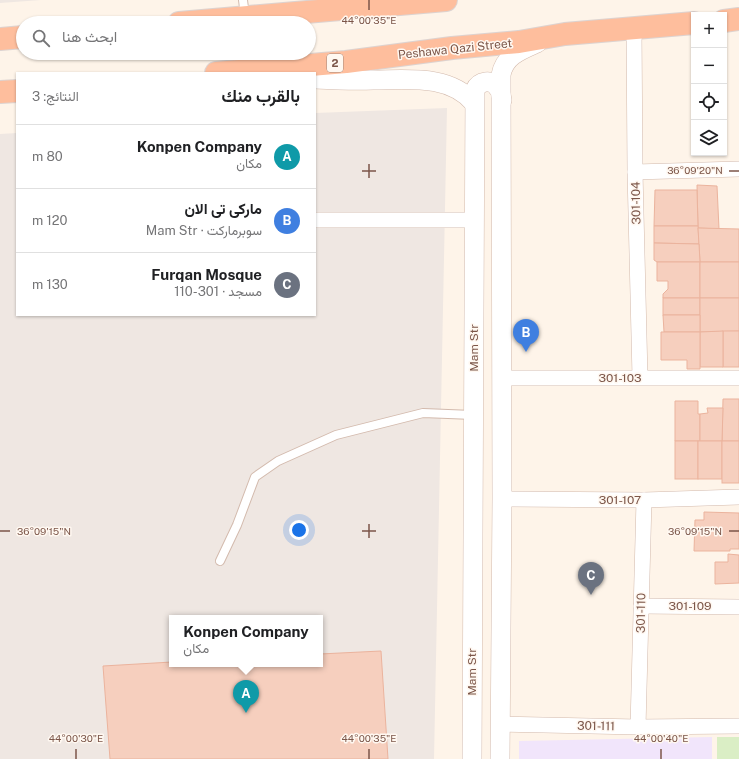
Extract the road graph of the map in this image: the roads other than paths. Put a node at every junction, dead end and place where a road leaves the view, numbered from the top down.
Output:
1 (446, 0) edge
2 (244, 9) edge
3 (212, 16) edge
4 (739, 20) edge
5 (727, 21) edge
6 (691, 23) edge
7 (634, 28) junction
8 (565, 34) junction
9 (16, 38) edge
10 (0, 39) edge
11 (248, 72) edge
12 (316, 79) edge
13 (16, 91) edge
14 (0, 92) edge
15 (474, 104) junction
16 (502, 104) junction
17 (739, 169) edge
18 (635, 172) junction
19 (316, 220) edge
20 (474, 220) junction
21 (502, 378) junction
22 (640, 378) junction
23 (739, 378) edge
24 (473, 415) junction
25 (739, 497) edge
26 (502, 499) junction
27 (644, 500) junction
28 (220, 561) dead end
29 (641, 606) junction
30 (739, 606) edge
31 (501, 724) junction
32 (739, 726) edge
33 (638, 727) junction
34 (472, 759) edge
35 (500, 759) edge

1 - 2 highway
2 - 3 highway
4 - 5 highway
6 - 7 highway, Peshawa Qazi Street / 2
7 - 8 highway, Peshawa Qazi Street / 2
7 - 18 street, 301-104
8 - 11 highway, Peshawa Qazi Street / 2
8 - 16 street
9 - 10 highway
12 - 15 street
13 - 14 highway
15 - 16 street, Mam Str
15 - 20 street, Mam Str
16 - 21 street
17 - 18 street
18 - 22 street, 301-104
19 - 20 street
20 - 24 street, Mam Str
21 - 22 street, 301-103
21 - 26 street
22 - 23 street, 301-103
24 - 28 lane
24 - 34 street, Mam Str
25 - 27 street, 301-107
26 - 27 street, 301-107
26 - 31 street
27 - 29 street, 301-110
29 - 30 street, 301-109
29 - 33 street, 301-110
31 - 33 street, 301-111
31 - 35 street
32 - 33 street, 301-111

